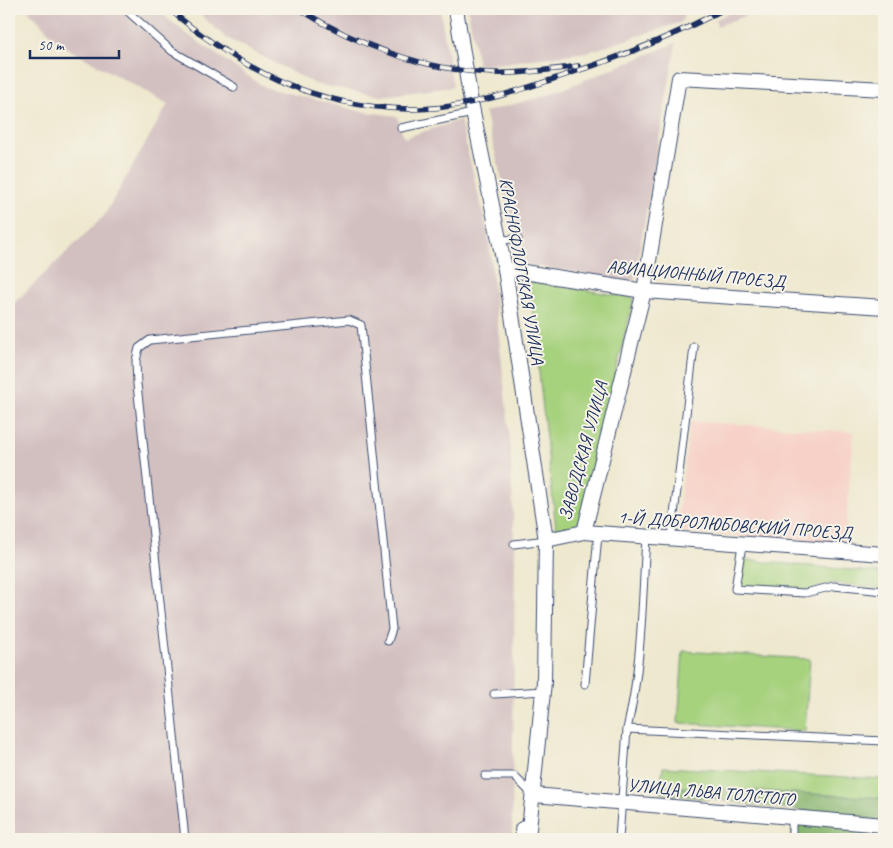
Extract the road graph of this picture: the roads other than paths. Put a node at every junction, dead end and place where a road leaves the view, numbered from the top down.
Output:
1 (125, 9) edge
2 (456, 9) edge
3 (234, 87) dead end
4 (884, 89) edge
5 (473, 113) junction
6 (401, 128) dead end
7 (518, 239) dead end
8 (499, 240) junction
9 (506, 269) junction
10 (644, 291) junction
11 (884, 307) edge
12 (694, 347) dead end
13 (584, 532) junction
14 (598, 534) junction
15 (646, 538) junction
16 (546, 540) junction
17 (671, 540) junction
18 (514, 544) dead end
19 (742, 544) junction
20 (884, 554) edge
21 (884, 591) edge
22 (388, 641) dead end
23 (585, 684) dead end
24 (544, 691) junction
25 (494, 694) dead end
26 (627, 729) junction
27 (884, 741) edge
28 (485, 776) dead end
29 (534, 795) junction
30 (621, 802) junction
31 (792, 818) junction
32 (531, 819) junction
33 (884, 825) edge
34 (185, 839) edge
35 (518, 839) edge
36 (528, 839) edge
37 (619, 839) edge
38 (792, 839) edge

1 - 3 lane
2 - 5 street, КРАСНОФЛОТСКАЯ УЛИЦА
4 - 10 street, ЗАВОДСКАЯ УЛИЦА
5 - 6 lane
5 - 8 street, КРАСНОФЛОТСКАЯ УЛИЦА
7 - 8 lane
8 - 9 street, КРАСНОФЛОТСКАЯ УЛИЦА
9 - 10 street, АВИАЦИОННЫЙ ПРОЕЗД
9 - 16 street, КРАСНОФЛОТСКАЯ УЛИЦА
10 - 11 street, АВИАЦИОННЫЙ ПРОЕЗД
10 - 13 street, ЗАВОДСКАЯ УЛИЦА
12 - 17 lane
13 - 14 street, 1-Й ДОБРОЛЮБОВСКИЙ ПРОЕЗД
13 - 16 street, ЗАВОДСКАЯ УЛИЦА
14 - 15 street, 1-Й ДОБРОЛЮБОВСКИЙ ПРОЕЗД
14 - 23 lane
15 - 17 street, 1-Й ДОБРОЛЮБОВСКИЙ ПРОЕЗД
15 - 26 lane
16 - 18 lane
16 - 24 street, ЗАВОДСКАЯ УЛИЦА
17 - 19 street, 1-Й ДОБРОЛЮБОВСКИЙ ПРОЕЗД
19 - 20 street, 1-Й ДОБРОЛЮБОВСКИЙ ПРОЕЗД
19 - 21 lane
22 - 34 lane
24 - 25 lane
24 - 29 street, ЗАВОДСКАЯ УЛИЦА
26 - 27 lane
26 - 30 lane
28 - 29 lane
29 - 30 street, УЛИЦА ЛЬВА ТОЛСТОГО
29 - 32 street, ЗАВОДСКАЯ УЛИЦА
30 - 31 street, УЛИЦА ЛЬВА ТОЛСТОГО
30 - 37 lane
31 - 33 street, УЛИЦА ЛЬВА ТОЛСТОГО
31 - 38 lane
32 - 35 lane
32 - 36 street, ЗАВОДСКАЯ УЛИЦА

